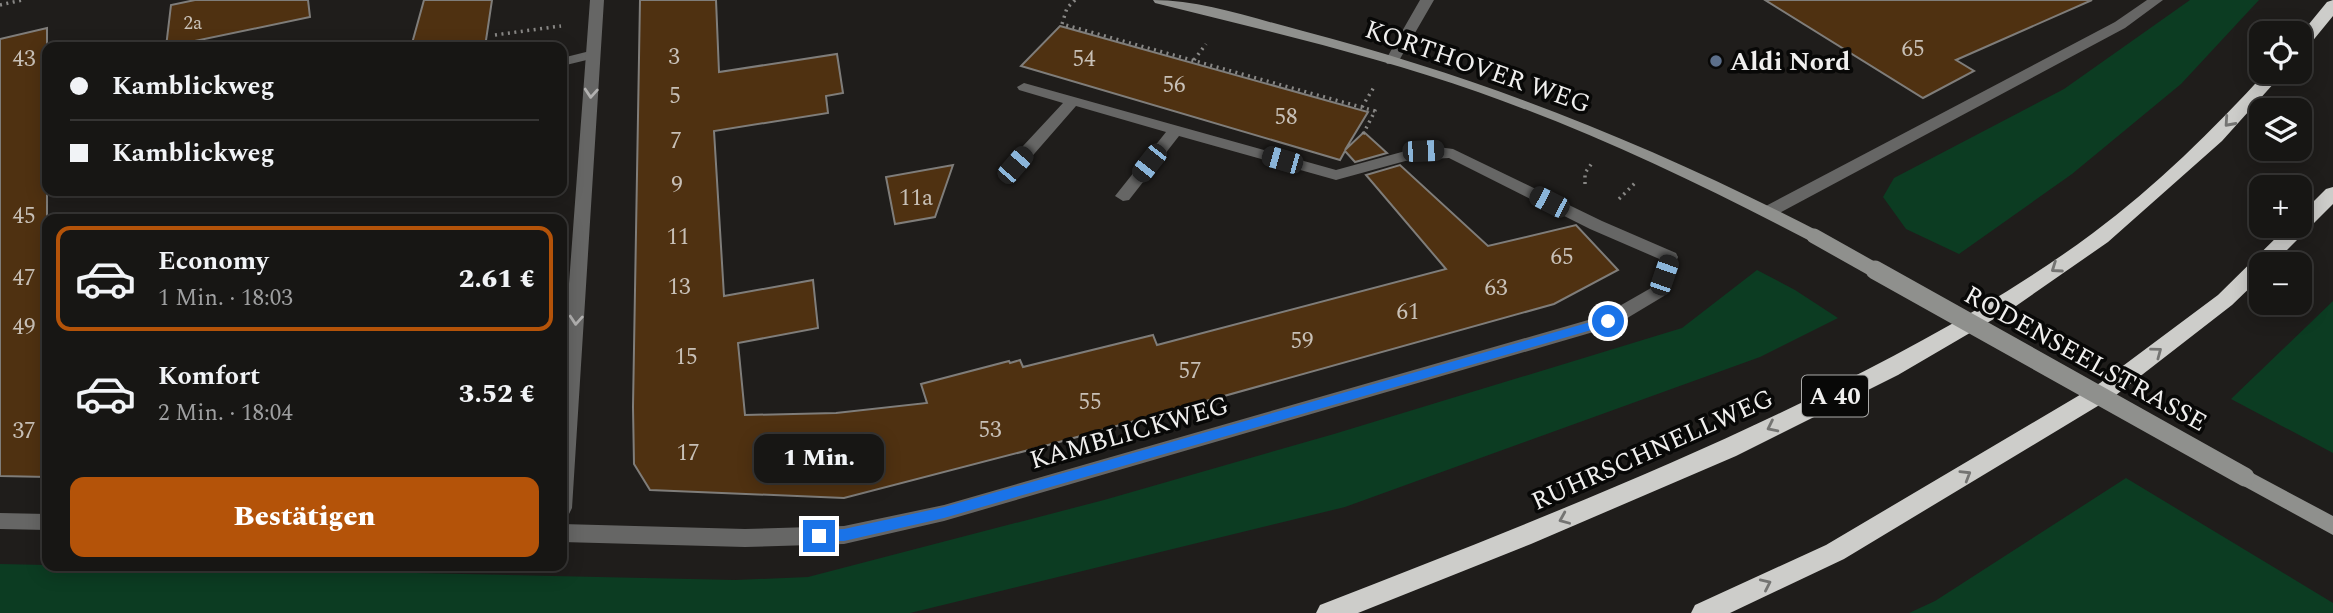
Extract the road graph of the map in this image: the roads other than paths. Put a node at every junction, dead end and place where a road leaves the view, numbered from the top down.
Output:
1 (597, 0) edge
2 (1160, 0) edge
3 (1427, 0) edge
4 (2156, 0) edge
5 (2333, 5) edge
6 (2312, 30) edge
7 (594, 54) junction
8 (567, 61) edge
9 (1392, 61) junction
10 (2264, 84) edge
11 (1024, 87) dead end
12 (1073, 101) junction
13 (1175, 130) junction
14 (1015, 165) dead end
15 (2333, 193) edge
16 (1123, 196) dead end
17 (1768, 212) junction
18 (1814, 236) joint
19 (2273, 252) edge
20 (2249, 276) edge
21 (567, 437) edge
22 (0, 521) edge
23 (42, 522) edge
24 (2333, 526) edge
25 (567, 533) edge
26 (1329, 613) edge
27 (1704, 613) edge

1 - 7 street
2 - 9 main road, KORTHOVER WEG
3 - 9 street
4 - 17 street
5 - 6 highway
7 - 8 street
7 -> 21 street
9 - 17 main road, KORTHOVER WEG
10 -> 26 highway, RUHRSCHNELLWEG / A 40
11 - 12 street
12 - 13 street
12 - 14 street
13 - 16 street
13 - 25 street, KAMBLICKWEG
15 - 19 highway
17 - 18 main road, KORTHOVER WEG
18 - 24 main road, RODENSEELSTRASSE, bridge
27 -> 20 highway
22 - 23 street

